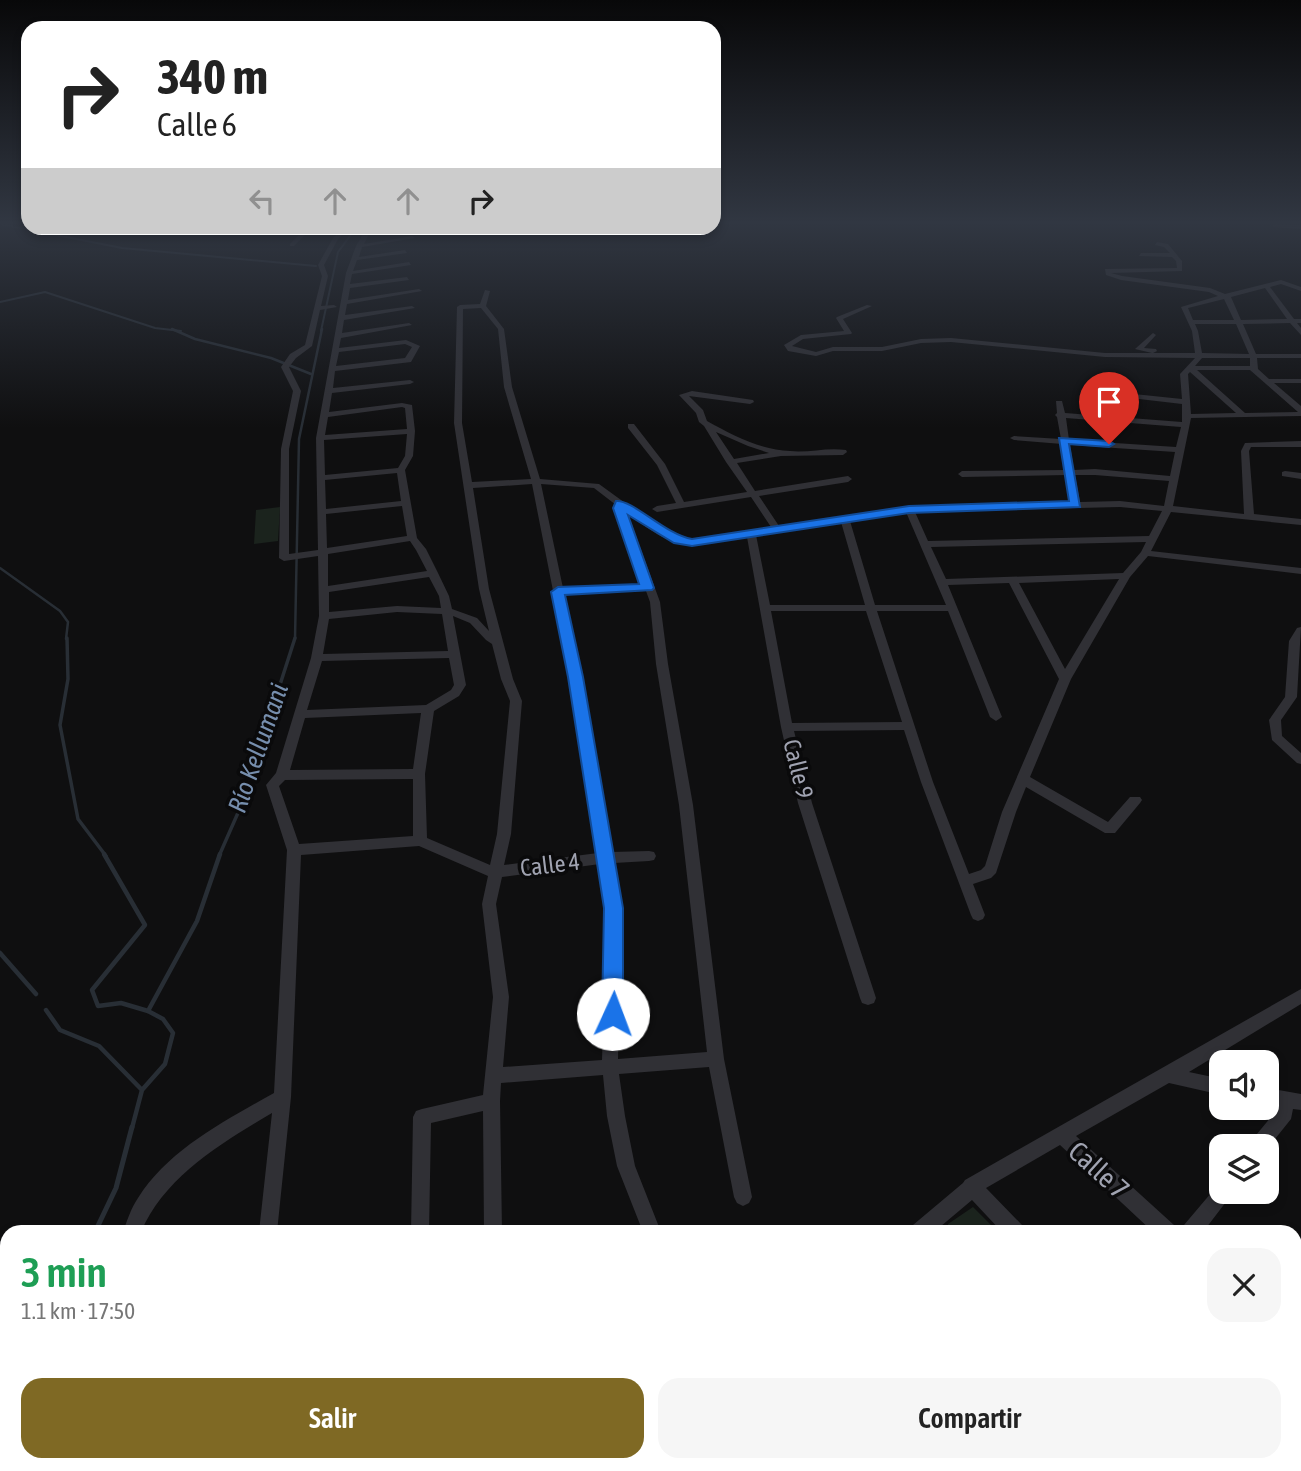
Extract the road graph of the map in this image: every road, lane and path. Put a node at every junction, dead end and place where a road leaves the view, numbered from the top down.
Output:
1 (325, 291) edge
2 (347, 291) edge
3 (419, 291) dead end
4 (487, 291) dead end
5 (1213, 291) edge
6 (1246, 291) edge
7 (1270, 291) edge
8 (1224, 297) junction
9 (345, 302) junction
10 (483, 306) junction
11 (869, 306) dead end
12 (412, 308) dead end
13 (341, 318) junction
14 (1240, 321) junction
15 (1290, 321) junction
16 (1191, 322) junction
17 (409, 325) dead end
18 (1301, 328) edge
19 (1153, 335) dead end
20 (339, 336) junction
21 (337, 350) junction
22 (1199, 355) junction
23 (1301, 356) edge
24 (1253, 358) junction
25 (1190, 367) junction
26 (1254, 368) junction
27 (334, 369) junction
28 (1267, 381) junction
29 (1301, 381) edge
30 (410, 382) dead end
31 (329, 391) junction
32 (1105, 393) dead end
33 (750, 402) dead end
34 (1185, 402) junction
35 (1059, 403) dead end
36 (1301, 412) edge
37 (324, 415) junction
38 (1059, 415) junction
39 (1244, 415) junction
40 (1186, 421) junction
41 (703, 422) junction
42 (631, 426) dead end
43 (411, 431) junction
44 (320, 438) junction
45 (1014, 438) dead end
46 (1063, 440) junction
47 (1301, 444) edge
48 (1178, 450) junction
49 (843, 452) dead end
50 (783, 454) junction
51 (730, 462) junction
52 (401, 470) junction
53 (1069, 472) junction
54 (962, 474) dead end
55 (1285, 474) dead end
56 (1301, 476) edge
57 (321, 478) junction
58 (848, 479) dead end
59 (1175, 479) junction
60 (536, 481) junction
61 (470, 485) junction
62 (752, 496) junction
63 (406, 503) junction
64 (620, 504) junction
65 (681, 505) junction
66 (1076, 505) junction
67 (1168, 508) junction
68 (657, 509) dead end
69 (909, 509) junction
70 (323, 512) junction
71 (1249, 516) junction
72 (845, 518) junction
73 (1301, 522) edge
74 (776, 528) junction
75 (751, 533) junction
76 (412, 538) junction
77 (1150, 539) junction
78 (926, 544) junction
79 (323, 550) junction
80 (1145, 553) junction
81 (1301, 571) edge
82 (433, 573) junction
83 (1126, 576) junction
84 (1013, 579) junction
85 (942, 582) junction
86 (647, 588) junction
87 (323, 590) junction
88 (558, 592) junction
89 (767, 608) junction
90 (951, 608) junction
91 (871, 609) junction
92 (446, 610) junction
93 (324, 616) junction
94 (1301, 630) edge
95 (498, 642) junction
96 (454, 654) junction
97 (317, 658) junction
98 (1065, 679) junction
99 (428, 709) junction
100 (301, 714) junction
101 (996, 717) dead end
102 (910, 726) junction
103 (787, 727) junction
104 (1301, 760) edge
105 (419, 774) junction
106 (282, 775) junction
107 (1023, 779) junction
108 (1135, 800) dead end
109 (420, 841) junction
110 (294, 850) junction
111 (649, 856) dead end
112 (604, 858) junction
113 (494, 872) junction
114 (968, 880) junction
115 (978, 915) dead end
116 (868, 998) dead end
117 (1297, 1003) edge
118 (716, 1059) junction
119 (610, 1068) junction
120 (1168, 1075) junction
121 (493, 1076) junction
122 (1209, 1084) edge
123 (282, 1097) junction
124 (1279, 1098) edge
125 (491, 1101) junction
126 (1301, 1102) edge
127 (1279, 1104) edge
128 (1279, 1119) edge
129 (1278, 1120) edge
130 (1267, 1134) edge
131 (1062, 1135) junction
132 (971, 1186) junction
133 (743, 1197) dead end
134 (1213, 1204) edge
135 (135, 1225) edge
136 (269, 1225) edge
137 (420, 1225) edge
138 (493, 1225) edge
139 (649, 1225) edge
140 (932, 1225) edge
141 (1008, 1225) edge
142 (1159, 1225) edge
143 (1197, 1225) edge

1 - 79 street
2 - 9 street
3 - 9 street
4 - 10 street
5 - 8 street
6 - 8 street
7 - 15 street
8 - 14 street
8 - 16 street
9 - 13 street
10 - 60 street
10 - 61 street
11 - 22 street
12 - 13 street
13 - 20 street
14 - 15 street
14 - 16 street
14 - 24 street
15 - 18 street
16 - 22 street
17 - 20 street
19 - 22 street
20 - 21 street
21 - 27 street
21 - 27 street
22 - 24 street
22 - 25 street
23 - 24 street
24 - 26 street
25 - 26 street
25 - 34 street
25 - 39 street
26 - 28 street
27 - 31 street
28 - 29 street
28 - 36 street
30 - 31 street
31 - 37 street
32 - 34 street
33 - 41 street
34 - 40 street
35 - 38 street
36 - 39 street
37 - 43 street
37 - 44 street
38 - 40 street
38 - 46 street
39 - 40 street
40 - 48 street
41 - 50 street
41 - 51 street
42 - 65 street
43 - 44 street
43 - 52 street
44 - 57 street
45 - 46 street
46 - 48 street
46 - 53 street
47 - 71 street
48 - 59 street
49 - 50 street
50 - 51 street
51 - 62 street
52 - 57 street
52 - 63 street
53 - 54 street
53 - 59 street
53 - 66 street
55 - 56 street
57 - 70 street
58 - 62 street
59 - 67 street
60 - 61 street
60 - 64 street
60 - 88 street
61 - 95 street
62 - 65 street
62 - 74 street
63 - 70 street
63 - 76 street
64 - 75 street
64 - 86 street
65 - 68 street
66 - 67 street
66 - 69 street
67 - 71 street
67 - 77 street
69 - 72 street
69 - 78 street
70 - 79 street
71 - 73 street
72 - 74 street
72 - 91 street
74 - 75 street
75 - 89 street, Calle 9
76 - 79 street
76 - 82 street
77 - 78 street
77 - 80 street
78 - 85 street
79 - 87 street
80 - 81 street
80 - 83 street
82 - 87 street
82 - 92 street
83 - 84 street
83 - 98 street
84 - 85 street
84 - 98 street
85 - 90 street
86 - 88 street
86 - 118 street
87 - 93 street
88 - 112 street
89 - 91 street
89 - 103 street, Calle 9
90 - 91 street
90 - 101 street
91 - 102 street
92 - 93 street
92 - 95 street
92 - 96 street
93 - 97 street
94 - 104 street
95 - 113 street
96 - 97 street
96 - 99 street
97 - 100 street
98 - 107 street
99 - 100 street
99 - 105 street
100 - 106 street
102 - 103 street
102 - 114 street
103 - 116 street, Calle 9
105 - 106 street
105 - 109 street
106 - 110 street
107 - 108 street
107 - 114 street
109 - 110 street
109 - 113 street
110 - 123 street
111 - 112 street, Calle 4
112 - 113 street, Calle 4
112 - 119 street
113 - 121 street
114 - 115 street
117 - 120 street
118 - 119 street
118 - 133 street
119 - 121 street
119 - 139 street
120 - 122 street
120 - 131 street
121 - 125 street
123 - 135 street
123 - 136 street
124 - 126 street
125 - 137 street
125 - 138 street
127 - 128 street
129 - 130 street
131 - 132 street
131 - 142 street, Calle 7
132 - 140 street
132 - 141 street
134 - 143 street

